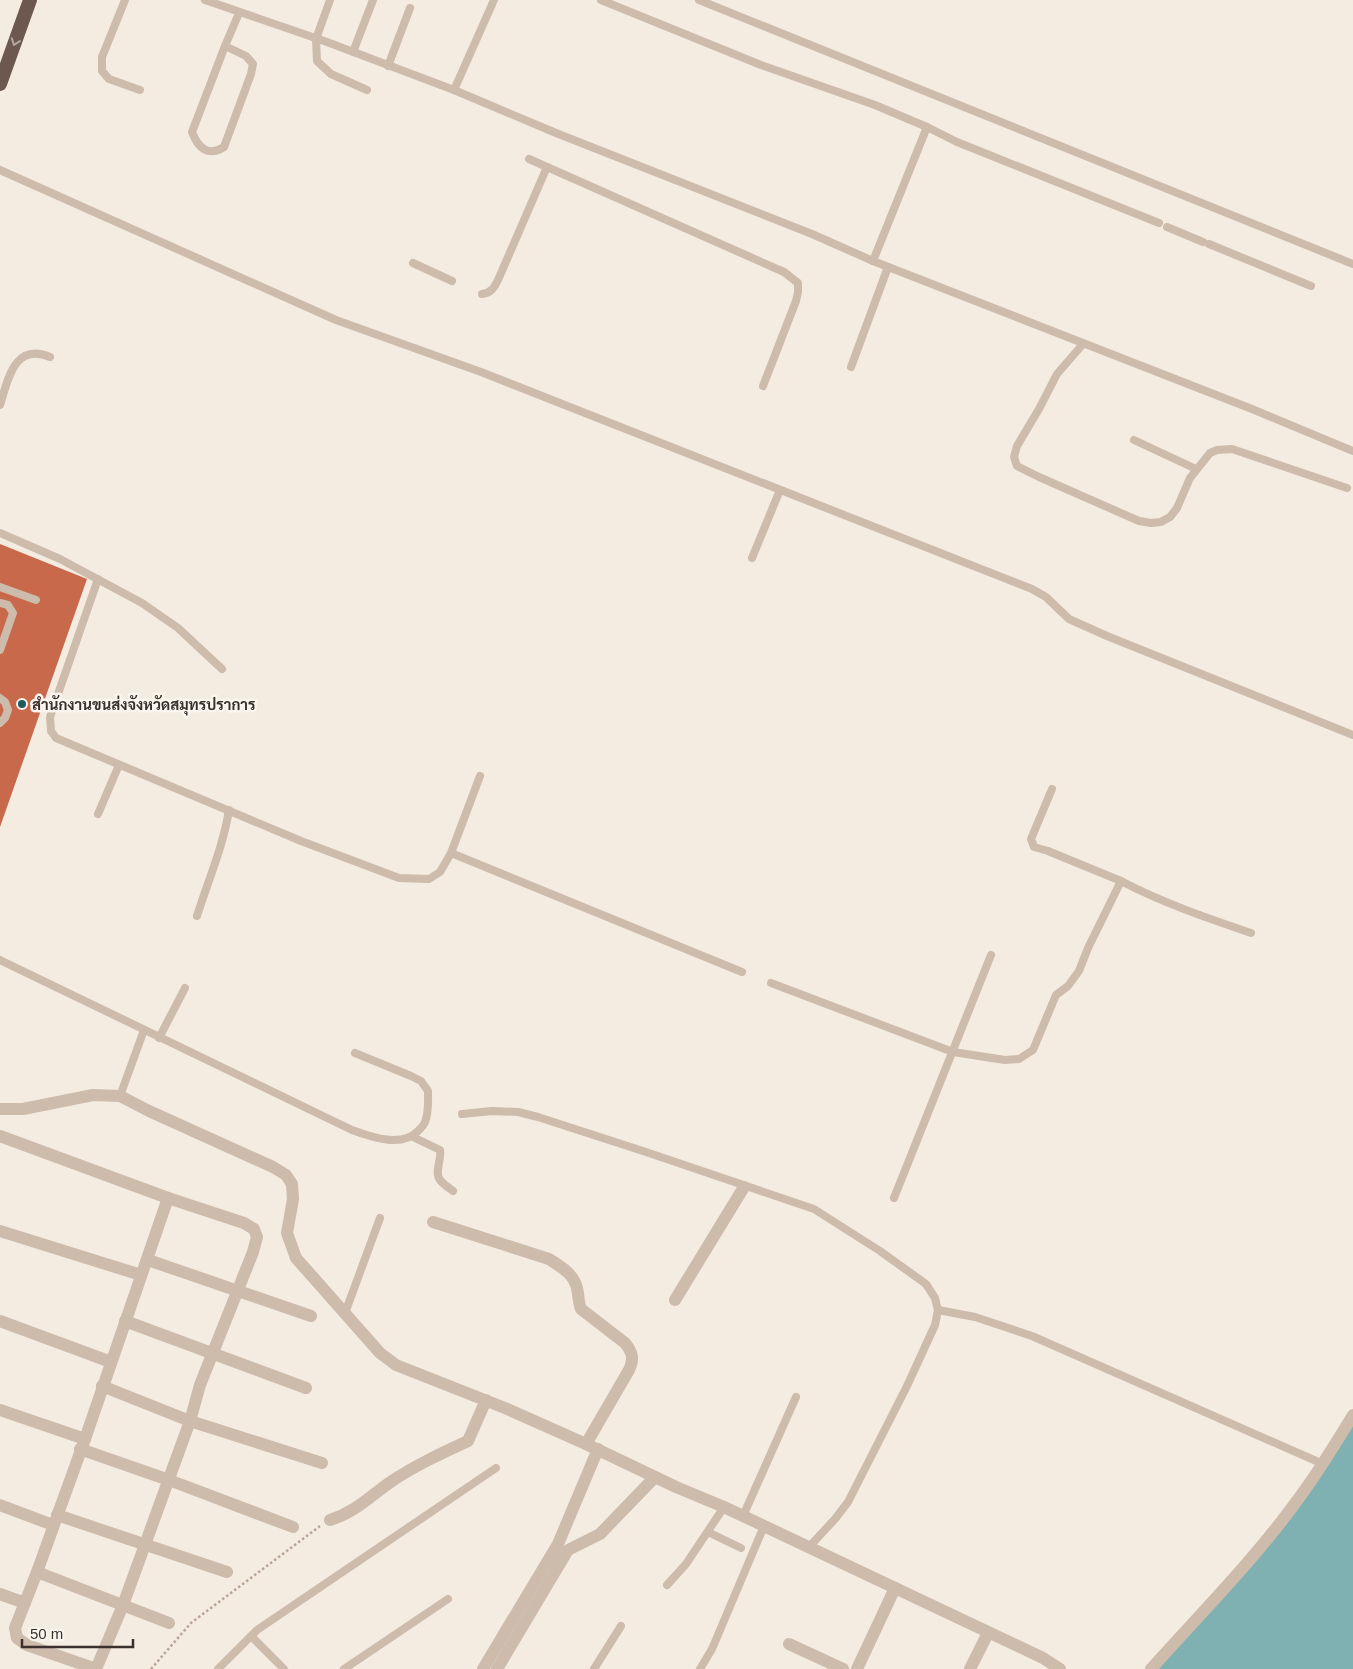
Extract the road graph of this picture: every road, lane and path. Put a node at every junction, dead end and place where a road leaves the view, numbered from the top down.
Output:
1 (30, 0) edge
2 (125, 0) edge
3 (205, 0) edge
4 (330, 0) edge
5 (373, 0) edge
6 (494, 0) edge
7 (601, 0) edge
8 (700, 0) edge
9 (226, 4) edge
10 (410, 8) dead end
11 (239, 13) junction
12 (316, 39) junction
13 (225, 46) junction
14 (353, 52) junction
15 (388, 66) junction
16 (0, 84) edge
17 (140, 90) dead end
18 (367, 90) dead end
19 (454, 90) junction
20 (927, 127) junction
21 (529, 159) dead end
22 (547, 166) junction
23 (0, 170) edge
24 (1159, 223) dead end
25 (1167, 227) dead end
26 (873, 261) junction
27 (413, 263) dead end
28 (1353, 264) edge
29 (888, 267) junction
30 (452, 281) dead end
31 (1311, 286) dead end
32 (482, 294) dead end
33 (1083, 344) junction
34 (50, 357) dead end
35 (850, 366) dead end
36 (763, 386) dead end
37 (0, 404) edge
38 (1134, 440) dead end
39 (1353, 451) edge
40 (1196, 470) junction
41 (1347, 488) dead end
42 (780, 490) junction
43 (0, 533) edge
44 (752, 558) dead end
45 (98, 579) junction
46 (0, 587) edge
47 (36, 600) dead end
48 (0, 603) edge
49 (0, 650) edge
50 (222, 669) dead end
51 (0, 698) edge
52 (0, 723) edge
53 (1353, 735) edge
54 (118, 765) junction
55 (480, 776) dead end
56 (1052, 789) dead end
57 (229, 810) junction
58 (98, 814) dead end
59 (451, 853) junction
60 (1121, 881) junction
61 (197, 916) dead end
62 (1251, 933) dead end
63 (991, 955) dead end
64 (0, 960) edge
65 (742, 972) dead end
66 (771, 983) dead end
67 (185, 988) dead end
68 (144, 1030) junction
69 (159, 1038) junction
70 (953, 1052) junction
71 (355, 1054) dead end
72 (120, 1096) junction
73 (0, 1109) edge
74 (462, 1114) dead end
75 (0, 1136) edge
76 (413, 1136) junction
77 (744, 1187) junction
78 (454, 1191) dead end
79 (168, 1198) junction
80 (894, 1198) dead end
81 (380, 1218) dead end
82 (433, 1222) dead end
83 (0, 1231) edge
84 (148, 1260) junction
85 (141, 1275) junction
86 (238, 1291) junction
87 (675, 1300) dead end
88 (938, 1310) junction
89 (345, 1313) junction
90 (311, 1316) dead end
91 (125, 1320) junction
92 (0, 1321) edge
93 (212, 1353) junction
94 (111, 1362) junction
95 (102, 1386) junction
96 (306, 1388) dead end
97 (796, 1397) dead end
98 (486, 1400) junction
99 (0, 1410) edge
100 (1353, 1415) edge
101 (190, 1421) junction
102 (82, 1444) junction
103 (586, 1444) junction
104 (598, 1450) junction
105 (322, 1462) dead end
106 (1323, 1464) junction
107 (496, 1468) dead end
108 (655, 1477) junction
109 (169, 1480) junction
110 (0, 1505) edge
111 (724, 1506) junction
112 (743, 1516) junction
113 (55, 1520) junction
114 (330, 1520) joint
115 (764, 1526) junction
116 (293, 1527) dead end
117 (708, 1532) junction
118 (144, 1543) junction
119 (809, 1547) junction
120 (741, 1548) dead end
121 (37, 1572) junction
122 (227, 1572) dead end
123 (667, 1585) dead end
124 (895, 1588) junction
125 (0, 1594) edge
126 (448, 1599) dead end
127 (25, 1603) junction
128 (123, 1605) junction
129 (169, 1623) dead end
130 (620, 1626) dead end
131 (988, 1632) junction
132 (251, 1636) junction
133 (789, 1644) dead end
134 (96, 1669) edge
135 (151, 1669) edge
136 (218, 1669) edge
137 (284, 1669) edge
138 (344, 1669) edge
139 (483, 1669) edge
140 (497, 1669) edge
141 (594, 1669) edge
142 (700, 1669) edge
143 (843, 1669) edge
144 (857, 1669) edge
145 (970, 1669) edge
146 (1060, 1669) edge
147 (1151, 1669) edge

1 -> 16 highway
2 - 17 lane
3 - 9 lane
4 - 12 lane
5 - 14 lane
6 - 19 lane
7 - 20 lane
8 - 28 lane
9 - 11 lane
10 - 15 lane
11 - 12 lane
11 - 13 lane
12 - 14 lane
12 - 18 lane
13 - 13 lane
14 - 15 lane
15 - 19 lane
19 - 26 lane
20 - 24 lane
20 - 26 lane
21 - 22 lane
22 - 32 lane
22 - 36 lane
23 - 42 lane
25 - 31 lane
26 - 29 lane
27 - 30 lane
29 - 33 lane
29 - 35 lane
33 - 39 lane
33 - 40 lane
34 - 37 lane
38 - 40 lane
40 - 41 lane
42 - 44 lane
42 - 53 lane
43 - 45 lane
45 - 50 lane
45 - 54 lane
46 - 47 lane
48 - 49 lane
51 - 52 lane
54 - 57 lane
54 - 58 lane
55 - 59 lane
56 - 60 lane
57 - 59 lane
57 - 61 lane
59 - 65 lane
60 - 62 lane
60 - 70 lane
63 - 70 lane
64 - 68 lane
66 - 70 lane
67 - 69 lane
68 - 69 lane
68 - 72 lane
69 - 76 lane
70 - 80 lane
71 - 76 lane
72 - 73 street
72 - 89 street
74 - 77 lane
75 - 79 street
76 - 78 lane
77 - 87 street
77 - 88 lane
79 - 84 street
79 - 86 street
81 - 89 lane
82 - 103 street
83 - 85 street
84 - 85 street
84 - 86 street
85 - 91 street
86 - 90 street
86 - 93 street
88 - 106 lane
88 - 119 lane
89 - 98 street
91 - 93 street
91 - 94 street
92 - 94 street
93 - 96 street
93 - 101 street
94 - 95 street
95 - 101 street
95 - 102 street
97 - 112 lane
98 - 103 street
98 - 114 street
99 - 102 street
100 - 106 street
101 - 105 street
101 - 109 street
102 - 109 street
102 - 113 street
103 - 104 street
104 - 108 street
104 - 139 street
106 - 147 street
107 - 132 lane
108 - 111 street
108 - 140 street
109 - 116 street
109 - 118 street
110 - 113 street
111 - 112 street
111 - 117 lane
112 - 115 street
113 - 118 street
113 - 121 street
114 - 135 path
115 - 119 street
115 - 142 lane
117 - 120 lane
117 - 123 lane
118 - 122 street
118 - 128 street
119 - 124 street
121 - 127 street
121 - 128 street
124 - 131 street
124 - 144 street
125 - 127 street
126 - 138 lane
127 - 134 street
128 - 129 street
128 - 134 street
130 - 141 lane
131 - 145 street
131 - 146 street
132 - 136 lane
132 - 137 lane
133 - 143 street

